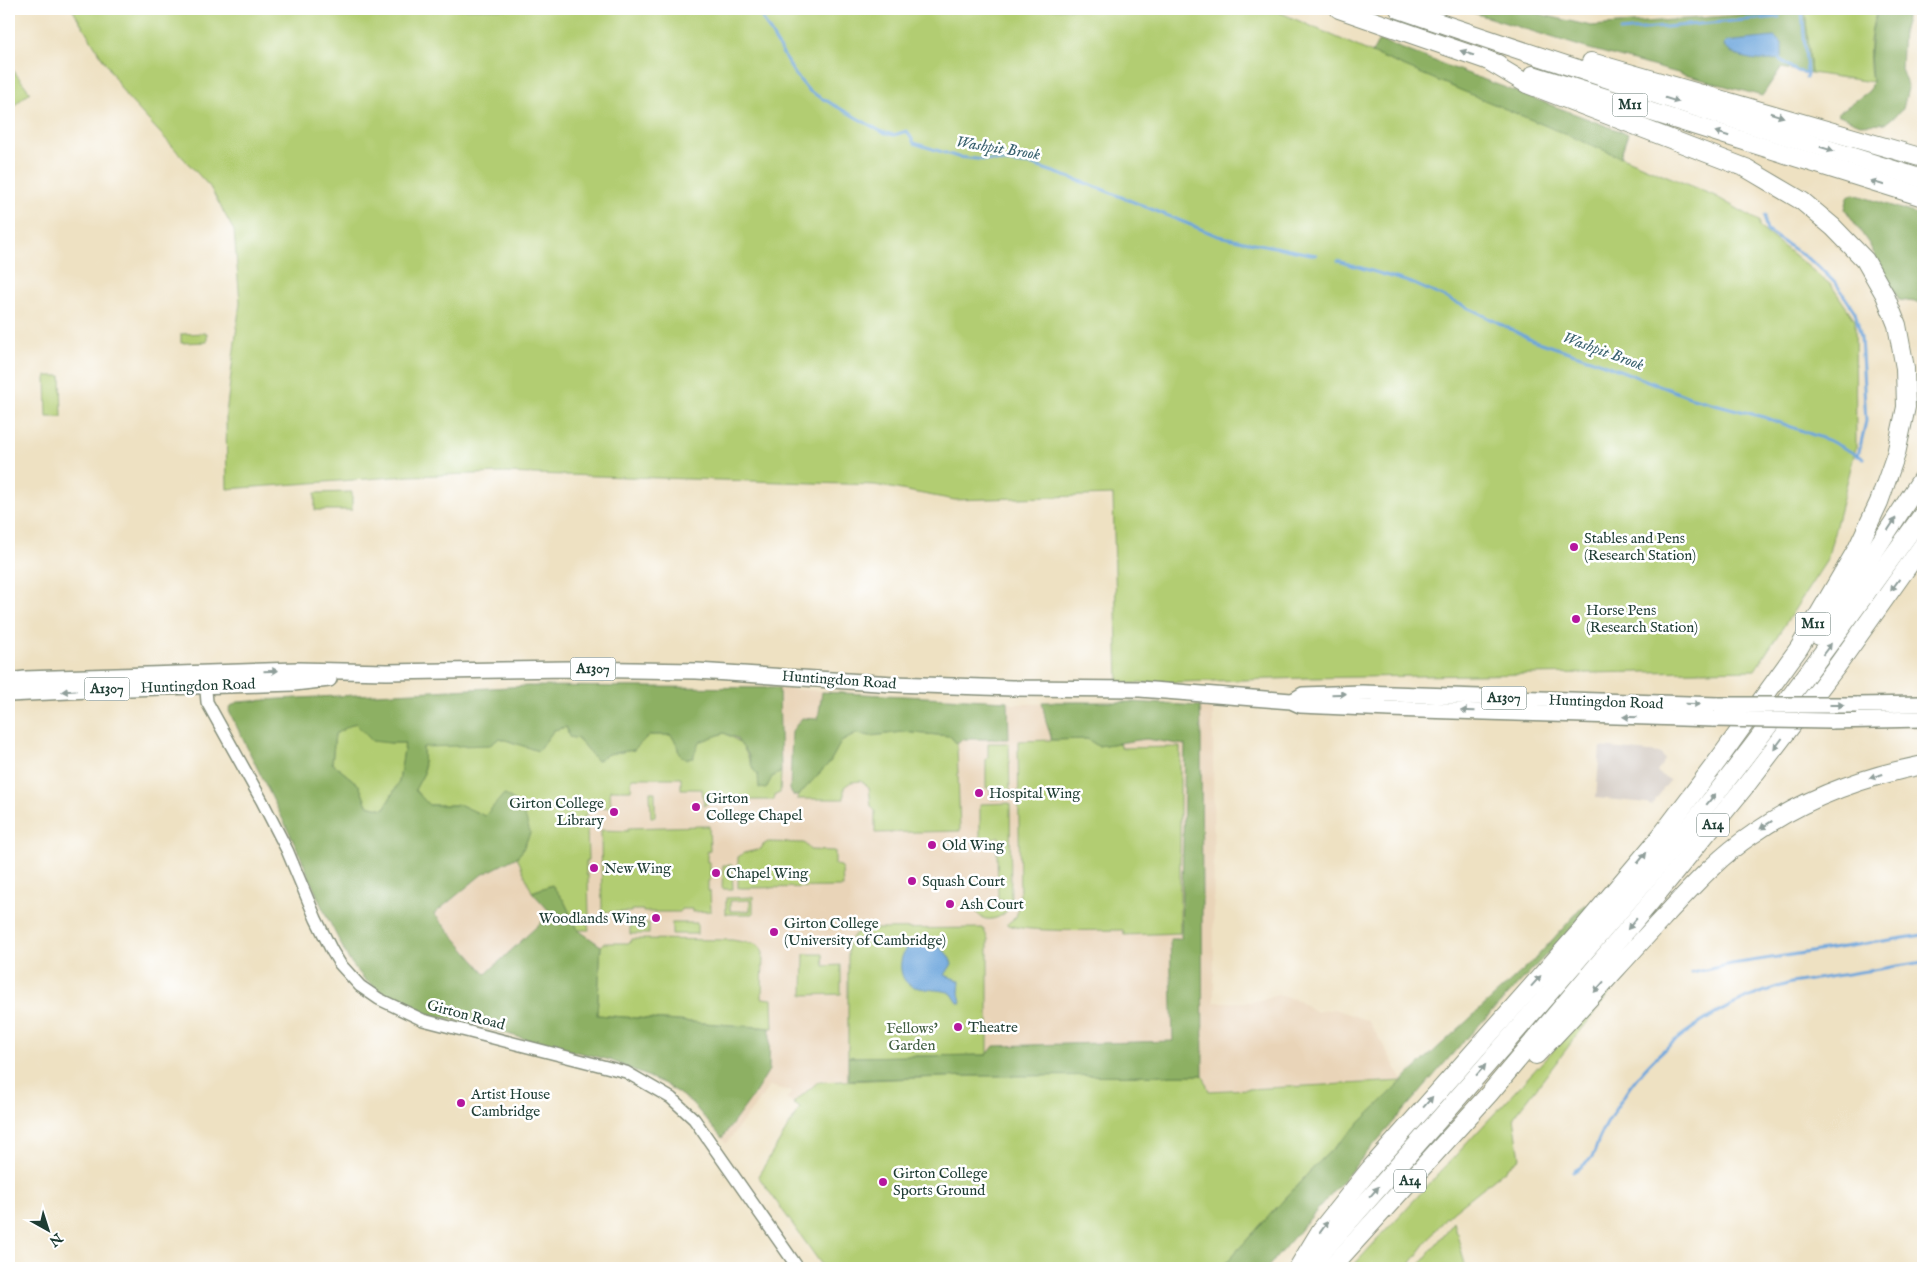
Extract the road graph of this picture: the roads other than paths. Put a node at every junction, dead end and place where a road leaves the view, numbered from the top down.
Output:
1 (1338, 9) edge
2 (1399, 9) edge
3 (1510, 47) junction
4 (1487, 60) junction
5 (1923, 158) edge
6 (1923, 179) edge
7 (1923, 197) edge
8 (1923, 477) edge
9 (1923, 514) edge
10 (1923, 545) edge
11 (205, 679) junction
12 (9, 681) edge
13 (9, 694) edge
14 (1389, 694) junction
15 (1292, 701) junction
16 (1923, 704) edge
17 (1390, 709) junction
18 (1716, 712) junction
19 (1923, 719) edge
20 (1755, 744) junction
21 (1923, 765) edge
22 (1489, 1094) junction
23 (798, 1268) edge
24 (1298, 1268) edge
25 (1307, 1268) edge
26 (1331, 1268) edge

4 -> 1 highway, M11
2 - 3 highway, M11
3 -> 5 highway, M11
3 -> 6 highway, M11
7 -> 4 highway, M11
24 -> 4 highway, M11
20 -> 8 highway
20 -> 9 highway, A14
10 -> 22 highway, A14
11 - 12 main road, Huntingdon Road / A1307
11 -> 13 main road, Huntingdon Road / A1307
11 - 15 main road, Huntingdon Road / A1307
11 - 23 street, Girton Road
15 -> 14 main road, Huntingdon Road / A1307
14 - 17 main road
14 -> 18 main road, Huntingdon Road / A1307
15 - 17 main road, Huntingdon Road / A1307
18 -> 16 main road, Huntingdon Road / A1307, bridge
18 -> 17 main road, Huntingdon Road / A1307
18 - 19 main road, Huntingdon Road / A1307, bridge
25 -> 20 highway, A14
21 -> 22 highway, A14
22 - 26 highway, A14

